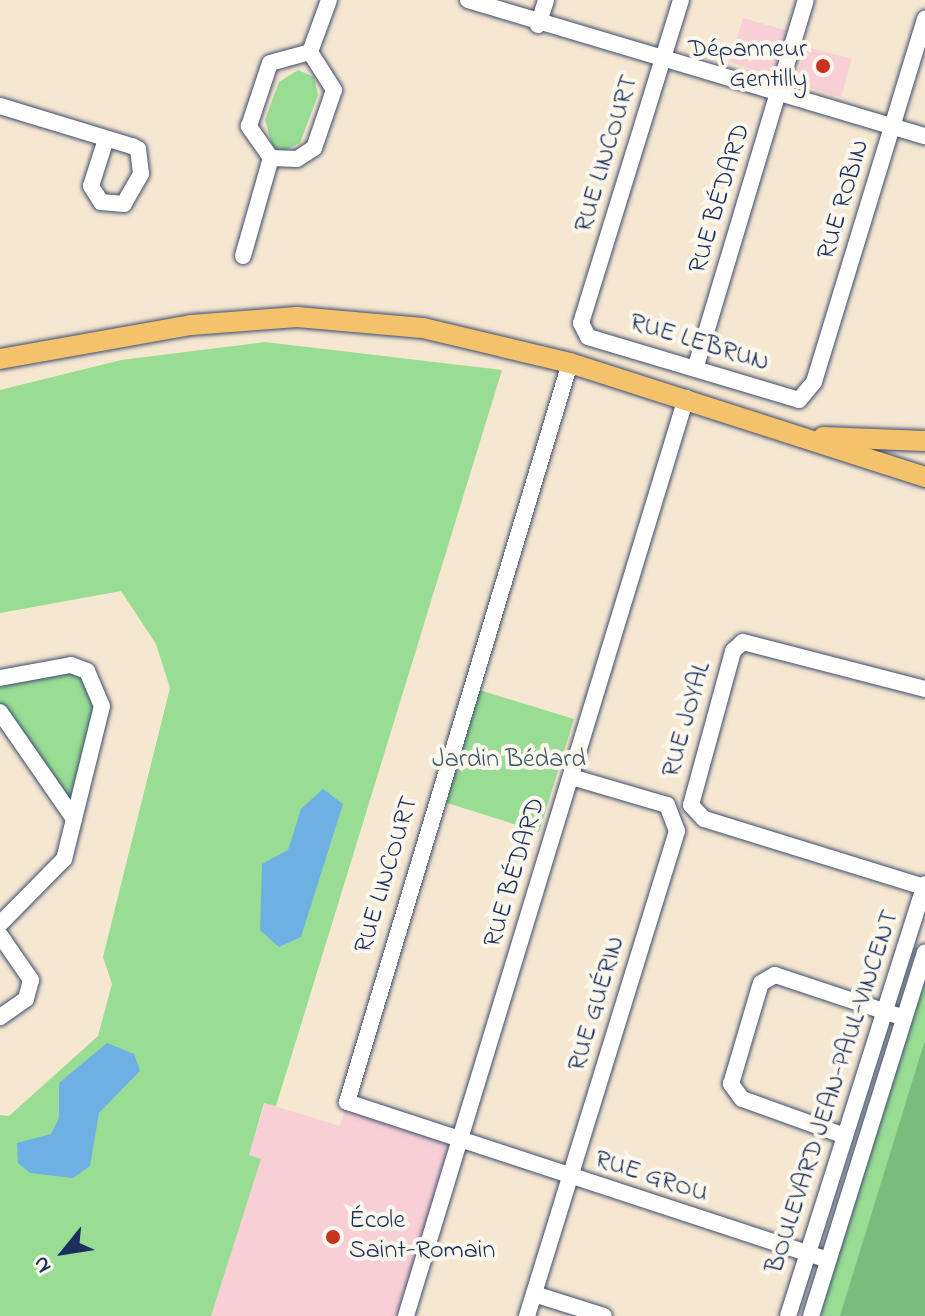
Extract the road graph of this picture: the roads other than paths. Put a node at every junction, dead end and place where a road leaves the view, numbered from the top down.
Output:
1 (329, 0) edge
2 (468, 0) edge
3 (546, 0) edge
4 (681, 0) edge
5 (806, 0) edge
6 (925, 19) edge
7 (538, 25) junction
8 (310, 52) junction
9 (662, 62) junction
10 (777, 94) junction
11 (0, 106) edge
12 (893, 127) junction
13 (925, 136) edge
14 (106, 139) dead end
15 (271, 158) junction
16 (243, 256) dead end
17 (581, 323) joint
18 (0, 359) edge
19 (570, 363) junction
20 (696, 366) junction
21 (809, 395) joint
22 (686, 398) junction
23 (807, 437) junction
24 (925, 441) edge
25 (925, 477) edge
26 (0, 678) edge
27 (925, 689) edge
28 (0, 712) edge
29 (571, 777) junction
30 (74, 819) junction
31 (924, 885) edge
32 (0, 924) edge
33 (0, 935) edge
34 (925, 952) edge
35 (884, 1011) junction
36 (0, 1017) edge
37 (904, 1018) junction
38 (845, 1136) junction
39 (459, 1143) junction
40 (570, 1177) junction
41 (808, 1253) junction
42 (828, 1260) junction
43 (534, 1294) junction
44 (406, 1316) edge
45 (527, 1316) edge
46 (604, 1316) edge
47 (788, 1316) edge
48 (811, 1316) edge

1 - 8 street
2 - 7 street
3 - 7 street
4 - 9 street, RUE LINCOURT
5 - 10 street, RUE BÉDARD
6 - 12 street, RUE ROBIN
7 - 9 street
8 - 15 street
8 - 15 street
9 - 10 street
9 - 17 street, RUE LINCOURT
10 - 12 street
10 - 20 street, RUE BÉDARD
11 - 14 street
12 - 13 street
12 - 21 street, RUE ROBIN
15 - 16 street
17 - 20 street, RUE LEBRUN
18 - 19 main road
19 - 22 main road
19 - 39 street, RUE LINCOURT
20 - 21 street, RUE LEBRUN
22 - 23 main road
22 - 29 street, RUE BÉDARD
23 - 24 main road
23 - 25 main road
26 - 30 street
27 - 31 street, RUE JOYAL
28 - 30 street
29 - 39 street, RUE BÉDARD
29 - 40 street, RUE GUÉRIN
30 - 32 street
31 - 35 street, BOULEVARD JEAN-PAUL-VINCENT
33 - 36 street
34 - 37 street, BOULEVARD JEAN-PAUL-VINCENT
35 - 37 street
35 - 38 street, BOULEVARD JEAN-PAUL-VINCENT
35 - 38 street
37 - 42 street, BOULEVARD JEAN-PAUL-VINCENT
38 - 41 street, BOULEVARD JEAN-PAUL-VINCENT
39 - 40 street, RUE GROU
39 - 44 street, RUE BÉDARD
40 - 41 street, RUE GROU
40 - 43 street, RUE GUÉRIN
41 - 42 street, RUE GROU
41 - 47 street, BOULEVARD JEAN-PAUL-VINCENT
42 - 48 street, BOULEVARD JEAN-PAUL-VINCENT
43 - 45 street, RUE GUÉRIN
43 - 46 street

